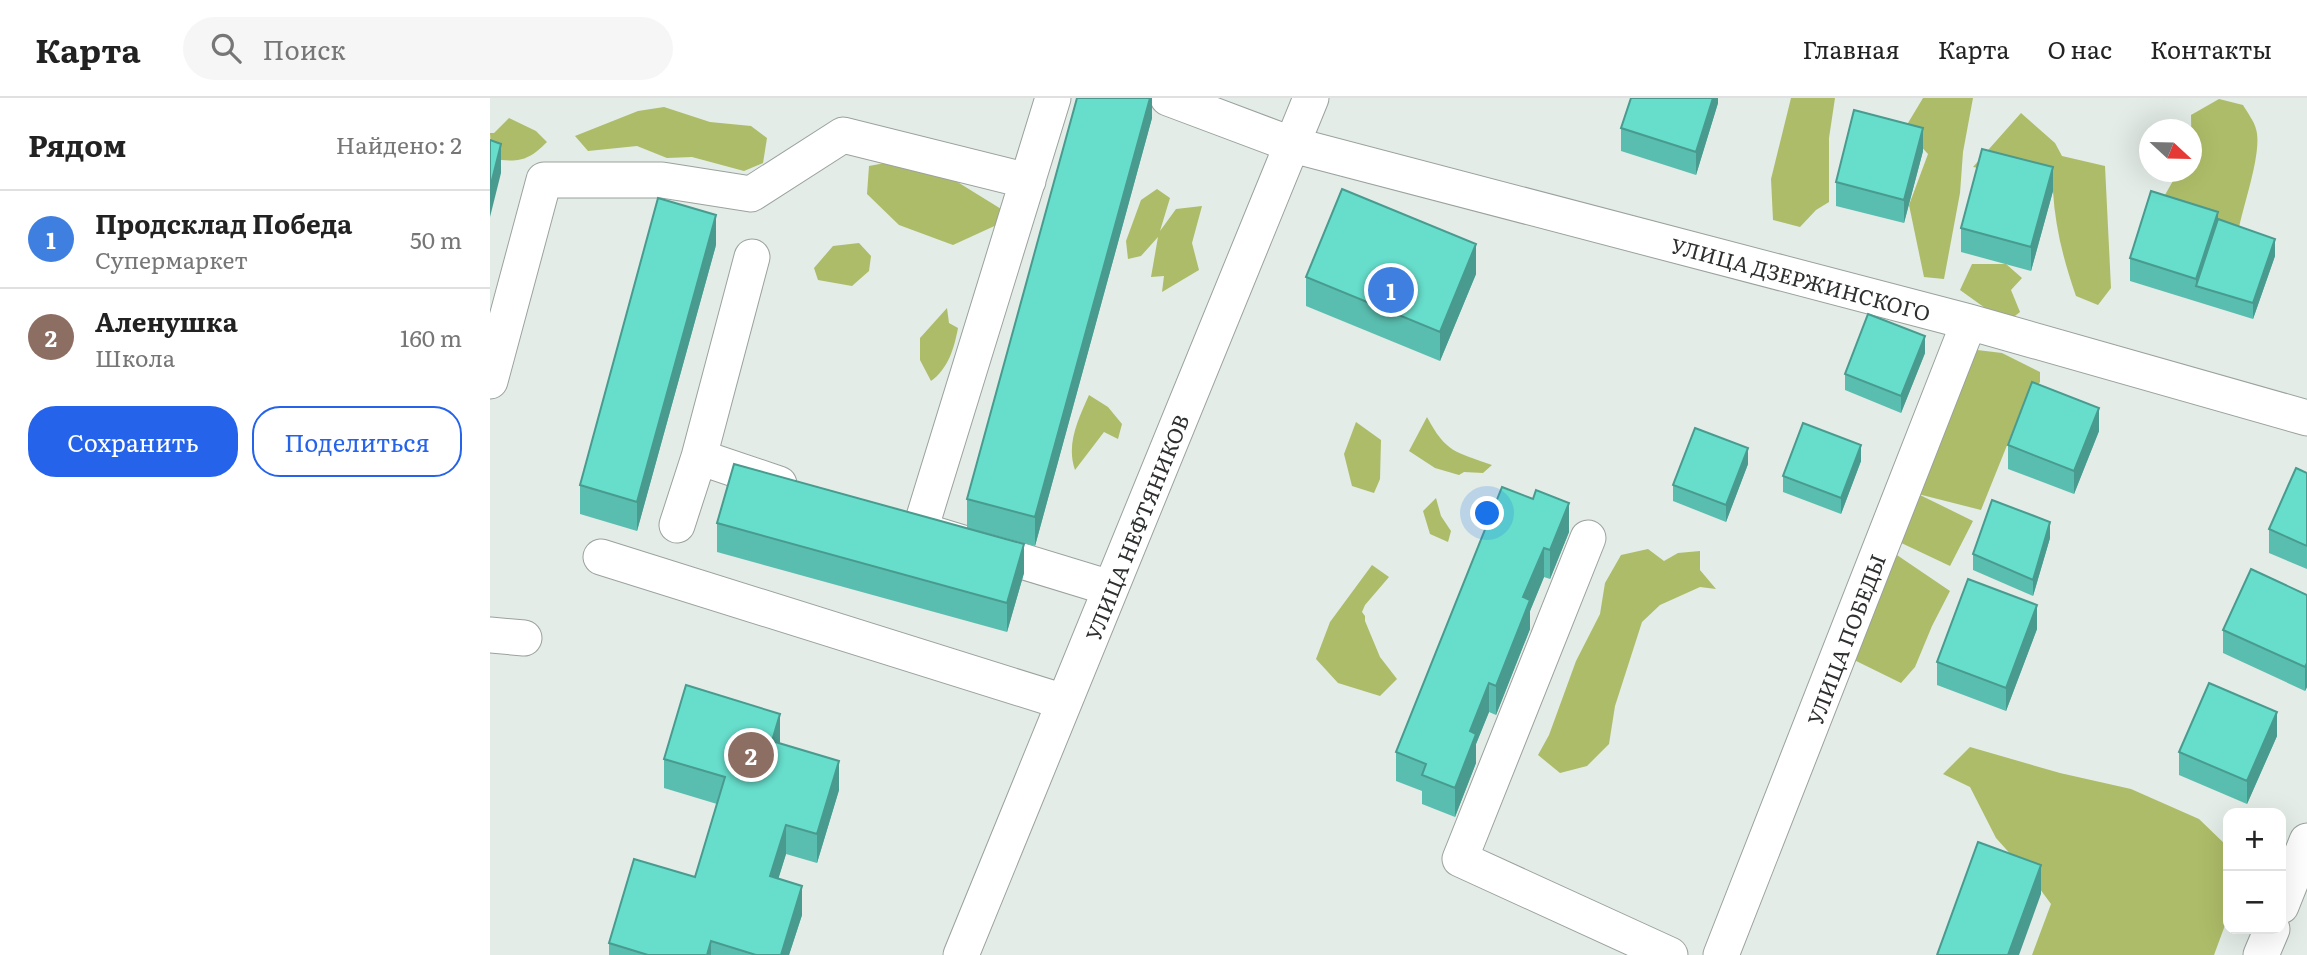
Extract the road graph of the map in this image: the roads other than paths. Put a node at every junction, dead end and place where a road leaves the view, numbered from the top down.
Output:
1 (1053, 98) edge
2 (1168, 98) edge
3 (1311, 98) edge
4 (1293, 145) junction
5 (1028, 181) junction
6 (752, 257) dead end
7 (1969, 322) junction
8 (490, 381) edge
9 (2307, 418) edge
10 (699, 457) junction
11 (803, 492) edge
12 (677, 525) dead end
13 (1588, 538) dead end
14 (601, 557) dead end
15 (1110, 589) junction
16 (490, 635) edge
17 (524, 638) dead end
18 (1064, 702) junction
19 (2307, 841) edge
20 (2286, 894) edge
21 (2286, 913) edge
22 (2307, 919) edge
23 (2270, 934) edge
24 (961, 955) edge
25 (1670, 955) edge
26 (1721, 955) edge
27 (2261, 955) edge

1 - 5 street
2 - 4 street, УЛИЦА ДЗЕРЖИНСКОГО
3 - 4 street, УЛИЦА НЕФТЯНИКОВ
4 - 7 street, УЛИЦА ДЗЕРЖИНСКОГО
4 - 15 street, УЛИЦА НЕФТЯНИКОВ
5 - 8 street
5 - 15 street
6 - 10 street
7 - 9 street, УЛИЦА ДЗЕРЖИНСКОГО
7 - 26 street, УЛИЦА ПОБЕДЫ
10 - 11 street
10 - 12 street
13 - 25 street
14 - 18 street
15 - 18 street, УЛИЦА НЕФТЯНИКОВ
16 - 17 street
18 - 24 street, УЛИЦА НЕФТЯНИКОВ
19 - 20 street
21 - 22 street
23 - 27 street

